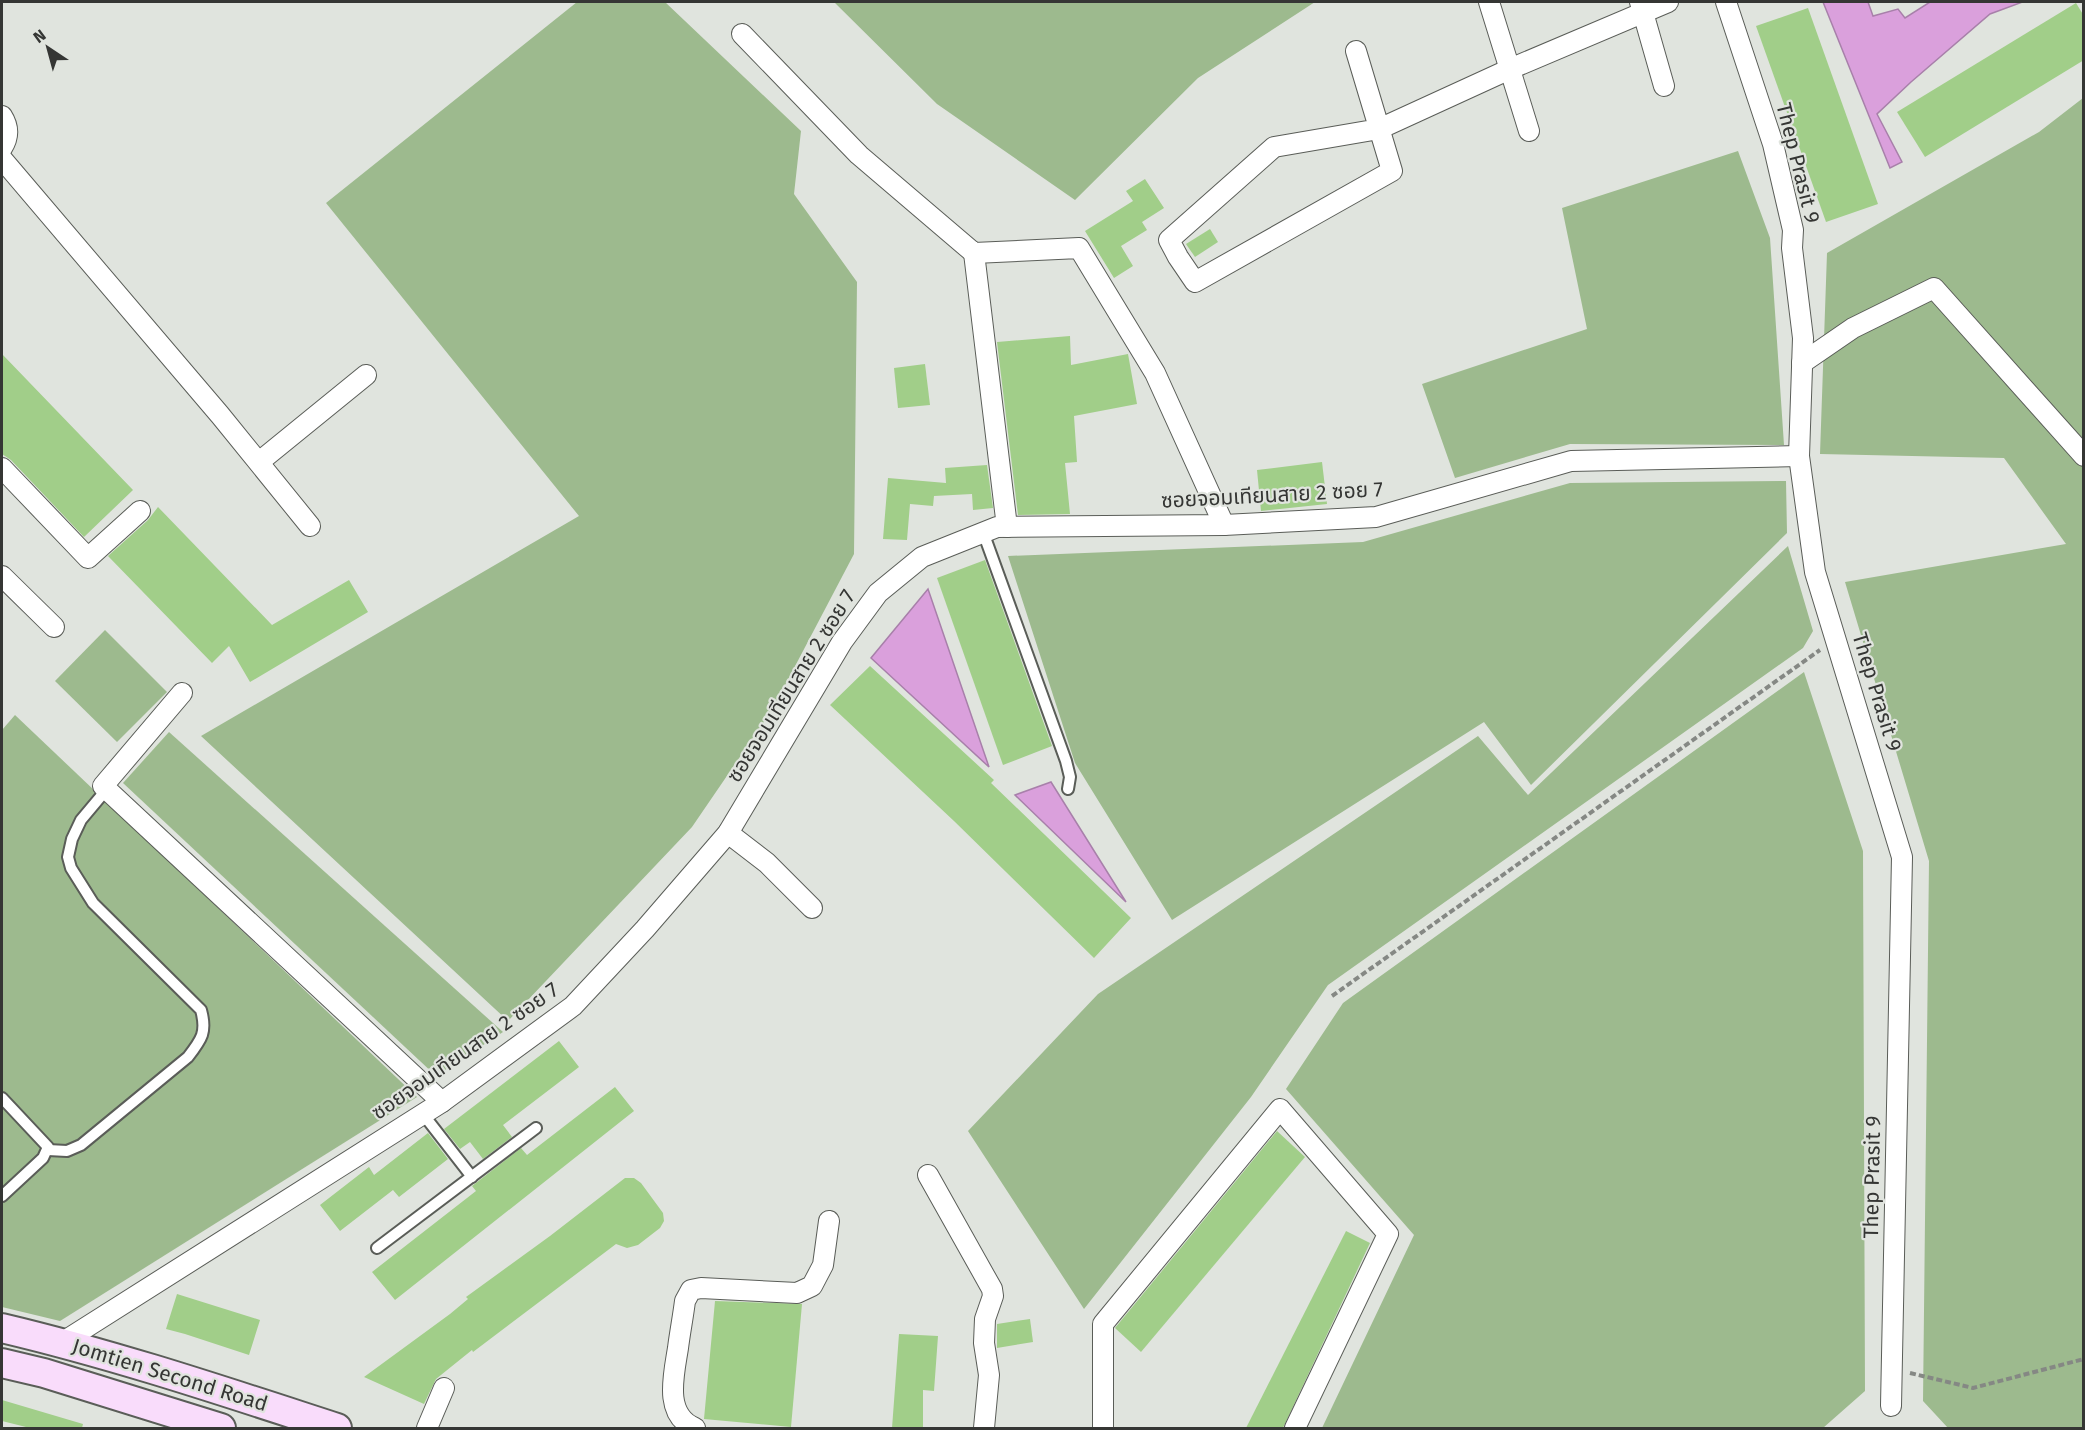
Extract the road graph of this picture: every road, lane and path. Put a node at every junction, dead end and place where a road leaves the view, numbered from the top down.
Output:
1 (1489, 2) edge
2 (1668, 2) edge
3 (1726, 2) edge
4 (1641, 7) edge
5 (742, 34) dead end
6 (1356, 51) dead end
7 (1510, 69) junction
8 (1664, 86) dead end
9 (2, 116) edge
10 (1379, 129) junction
11 (1528, 131) dead end
12 (2, 148) edge
13 (2, 159) edge
14 (974, 253) junction
15 (1802, 363) junction
16 (366, 375) dead end
17 (1799, 456) junction
18 (2084, 456) edge
19 (259, 462) junction
20 (2, 468) edge
21 (140, 511) dead end
22 (1224, 525) junction
23 (310, 526) dead end
24 (1007, 527) junction
25 (983, 532) junction
26 (2, 576) edge
27 (54, 627) dead end
28 (1835, 639) junction
29 (182, 693) dead end
30 (107, 789) junction
31 (1068, 789) dead end
32 (728, 833) junction
33 (812, 908) dead end
34 (1332, 996) dead end
35 (2, 1098) edge
36 (442, 1102) junction
37 (423, 1114) junction
38 (536, 1128) dead end
39 (48, 1150) junction
40 (928, 1175) dead end
41 (472, 1177) junction
42 (2, 1196) edge
43 (829, 1221) dead end
44 (377, 1248) dead end
45 (2, 1328) edge
46 (63, 1342) junction
47 (2084, 1359) edge
48 (2, 1363) edge
49 (1892, 1369) junction
50 (444, 1388) dead end
51 (1891, 1406) dead end
52 (221, 1428) edge
53 (338, 1428) edge
54 (427, 1428) edge
55 (695, 1428) edge
56 (984, 1428) edge
57 (1103, 1428) edge
58 (1295, 1428) edge

1 - 7 street
2 - 4 street
3 - 15 street, Thep Prasit 9
4 - 7 street
4 - 8 street
5 - 14 street
6 - 10 street
7 - 10 street
7 - 11 street
9 - 12 street
10 - 10 street
13 - 19 street
14 - 22 street
14 - 24 street
15 - 17 street, Thep Prasit 9
15 - 18 street
16 - 19 street
17 - 22 street, ซอยจอมเทียนสาย 2 ซอย 7
17 - 28 street, Thep Prasit 9
19 - 23 street
20 - 21 street
22 - 24 street, ซอยจอมเทียนสาย 2 ซอย 7
24 - 25 street, ซอยจอมเทียนสาย 2 ซอย 7
25 - 31 lane
25 - 32 street, ซอยจอมเทียนสาย 2 ซอย 7
26 - 27 street
28 - 34 path
28 - 49 street, Thep Prasit 9
29 - 30 street
30 - 36 street
30 - 39 lane
32 - 33 street
32 - 36 street, ซอยจอมเทียนสาย 2 ซอย 7
35 - 39 lane
36 - 37 street, ซอยจอมเทียนสาย 2 ซอย 7
37 - 41 lane
37 - 46 street, ซอยจอมเทียนสาย 2 ซอย 7
38 - 41 lane
39 - 42 lane
40 - 56 street
41 - 44 lane
43 - 55 street
45 - 46 main road, Jomtien Second Road
46 - 53 main road, Jomtien Second Road
47 - 49 path
48 - 52 main road, Jomtien Second Road
49 - 51 street, Thep Prasit 9
50 - 54 street
57 - 58 street

